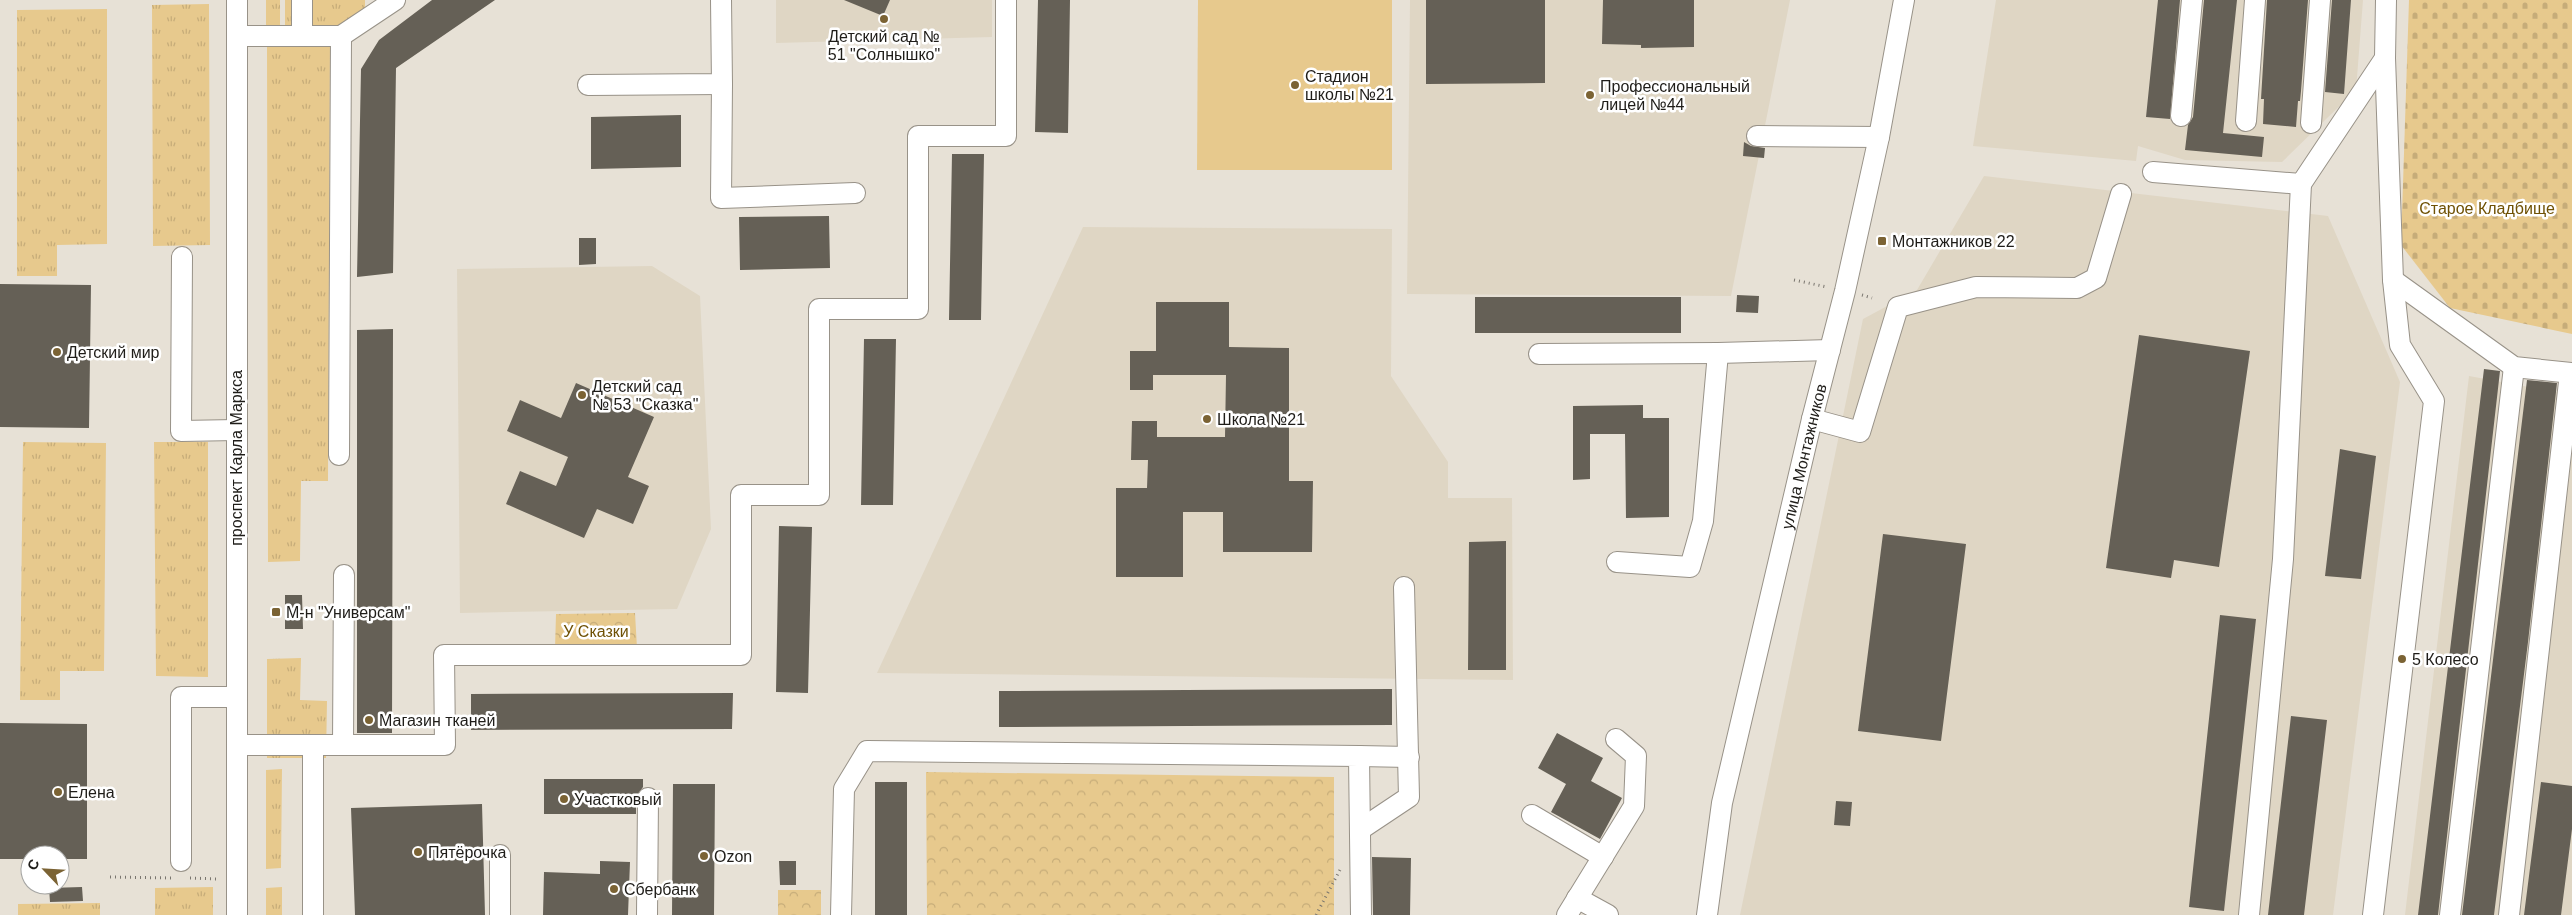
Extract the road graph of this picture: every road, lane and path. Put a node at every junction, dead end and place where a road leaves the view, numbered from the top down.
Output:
1 (236, 0) edge
2 (302, 0) edge
3 (395, 0) edge
4 (721, 0) edge
5 (1006, 0) edge
6 (1904, 0) edge
7 (2192, 0) edge
8 (2254, 0) edge
9 (2320, 0) edge
10 (2386, 0) edge
11 (237, 36) junction
12 (302, 36) junction
13 (341, 36) junction
14 (2385, 58) junction
15 (722, 84) junction
16 (588, 85) dead end
17 (2181, 116) dead end
18 (2246, 121) dead end
19 (2311, 123) dead end
20 (1757, 136) dead end
21 (1880, 137) junction
22 (2153, 172) dead end
23 (2302, 184) junction
24 (854, 193) dead end
25 (2120, 194) dead end
26 (182, 257) dead end
27 (2393, 280) junction
28 (1830, 350) junction
29 (1718, 353) junction
30 (1539, 354) dead end
31 (2514, 367) junction
32 (2571, 373) edge
33 (1812, 419) junction
34 (236, 430) junction
35 (339, 455) dead end
36 (1617, 562) dead end
37 (344, 575) dead end
38 (1404, 587) dead end
39 (236, 697) junction
40 (1616, 739) dead end
41 (237, 745) junction
42 (313, 745) junction
43 (343, 745) junction
44 (1359, 756) junction
45 (1409, 757) junction
46 (648, 798) dead end
47 (1532, 815) dead end
48 (1361, 829) junction
49 (500, 855) dead end
50 (1603, 857) junction
51 (181, 861) dead end
52 (1343, 864) dead end
53 (1572, 906) edge
54 (237, 915) edge
55 (313, 915) edge
56 (500, 915) edge
57 (647, 915) edge
58 (841, 915) edge
59 (1316, 915) edge
60 (1361, 915) edge
61 (1608, 915) edge
62 (1707, 915) edge
63 (2249, 915) edge
64 (2373, 915) edge
65 (2450, 915) edge
66 (2509, 915) edge

1 - 11 street, проспект Карла Маркса
2 - 12 street
3 - 13 street
4 - 15 street
5 - 43 street
6 - 21 street, улица Монтажников
7 - 17 street
8 - 18 street
9 - 19 street
10 - 14 street
11 - 12 street
11 - 34 street, проспект Карла Маркса
12 - 13 street
13 - 35 street
14 - 23 street
14 - 27 street
15 - 16 street
15 - 24 street
20 - 21 street
21 - 28 street, улица Монтажников
22 - 23 street
23 - 63 street
25 - 33 street
26 - 34 street
27 - 31 street
27 - 64 street
28 - 29 street
28 - 33 street, улица Монтажников
29 - 30 street
29 - 36 street
31 - 32 street
31 - 65 street
32 - 66 street
33 - 62 street, улица Монтажников
34 - 39 street, проспект Карла Маркса
37 - 43 street
38 - 45 street
39 - 41 street, проспект Карла Маркса
39 - 51 street
40 - 50 street
41 - 42 street
41 - 54 street, проспект Карла Маркса
42 - 43 street
42 - 55 street
44 - 45 street
44 - 48 street
44 - 58 street
45 - 48 street
46 - 57 street
47 - 50 street
48 - 60 street
49 - 56 street
50 - 53 street
52 - 59 path
53 - 61 street

